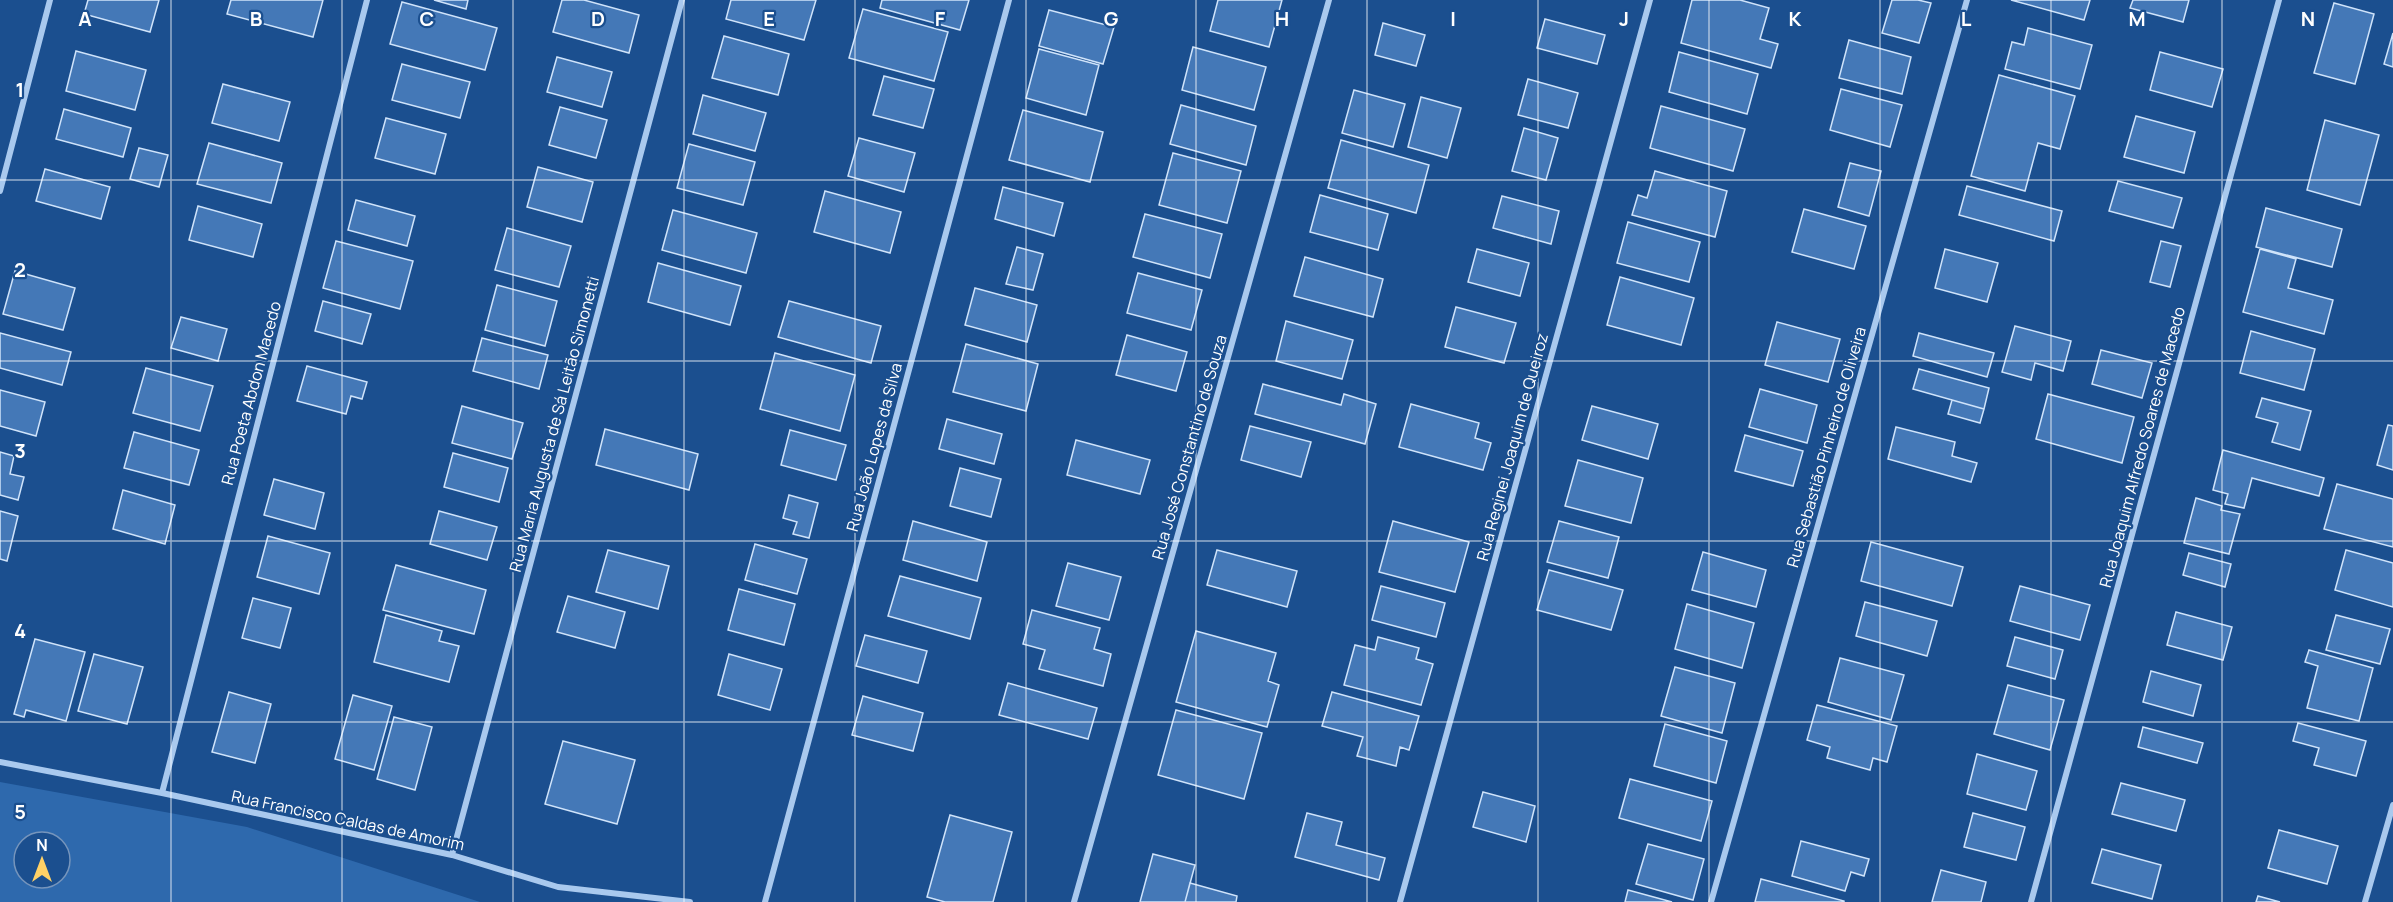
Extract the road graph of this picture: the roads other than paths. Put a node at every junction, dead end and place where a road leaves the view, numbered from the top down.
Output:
1 (50, 0) edge
2 (367, 0) edge
3 (682, 0) edge
4 (1009, 0) edge
5 (1329, 0) edge
6 (1650, 0) edge
7 (1967, 0) edge
8 (2279, 0) edge
9 (0, 191) edge
10 (0, 762) edge
11 (162, 793) junction
12 (2393, 805) edge
13 (452, 855) junction
14 (690, 902) edge
15 (765, 902) edge
16 (1074, 902) edge
17 (1400, 902) edge
18 (1711, 902) edge
19 (2031, 902) edge
20 (2365, 902) edge

1 - 9 street
2 - 11 street, Rua Poeta Abdon Macedo
3 - 13 street, Rua Maria Augusta de Sá Leitão Simonetti
4 - 15 street, Rua João Lopes da Silva
5 - 16 street, Rua José Constantino de Souza
6 - 17 street, Rua Reginei Joaquim de Queiroz
7 - 18 street, Rua Sebastião Pinheiro de Oliveira
8 - 19 street, Rua Joaquim Alfredo Soares de Macedo
10 - 11 street, Rua Francisco Caldas de Amorim
11 - 13 street, Rua Francisco Caldas de Amorim
12 - 20 street
13 - 14 street, Rua Francisco Caldas de Amorim

